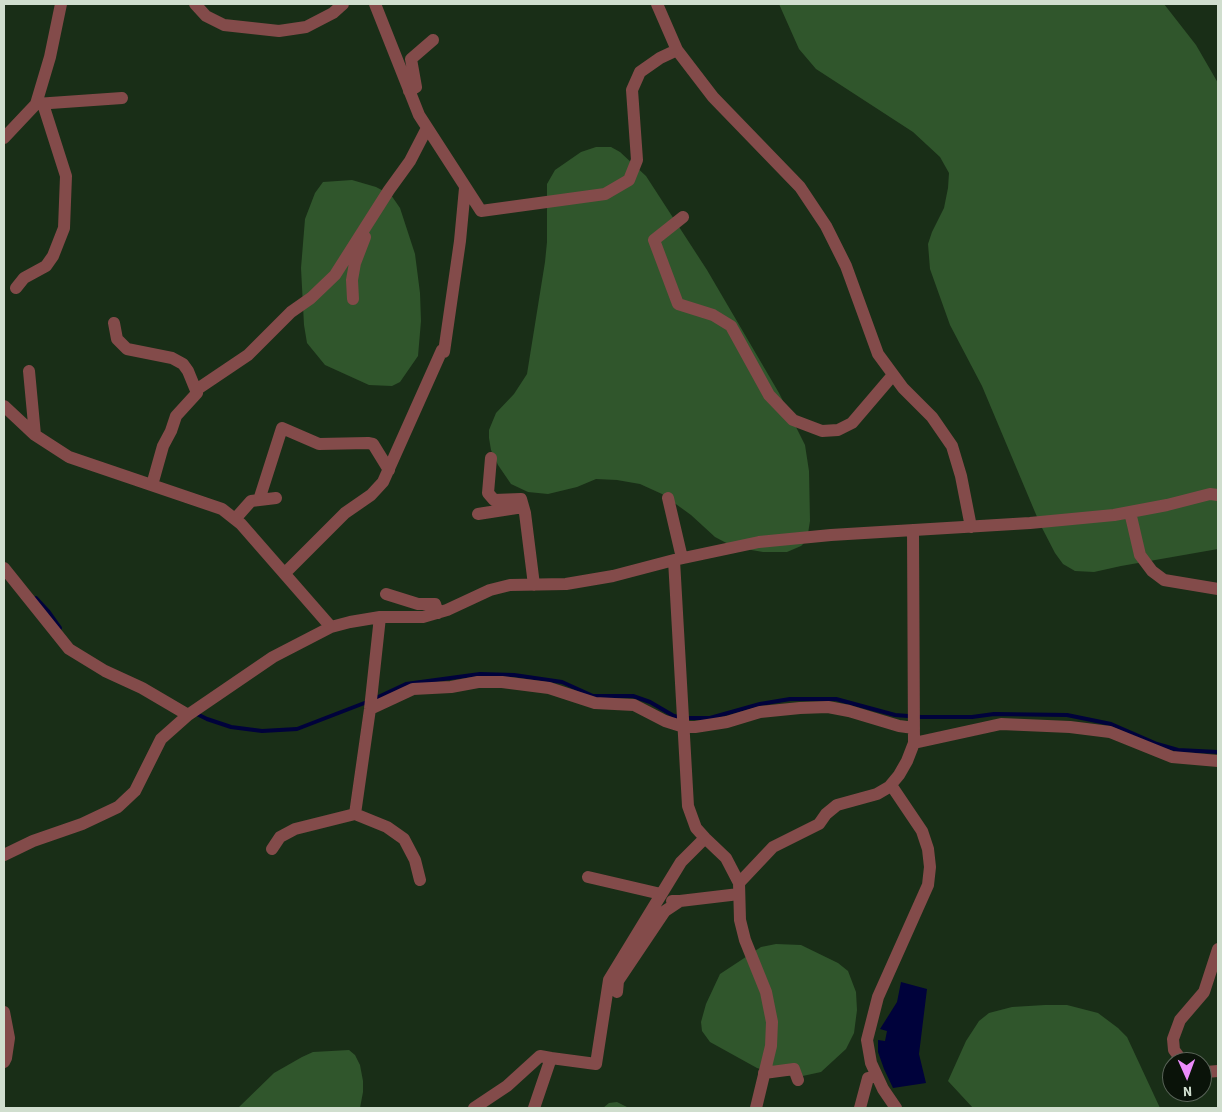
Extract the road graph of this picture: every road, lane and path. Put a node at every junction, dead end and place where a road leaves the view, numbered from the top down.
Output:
1 (61, 4) edge
2 (195, 4) edge
3 (343, 4) edge
4 (375, 4) edge
5 (657, 4) edge
6 (433, 40) dead end
7 (678, 50) junction
8 (409, 91) junction
9 (122, 98) dead end
10 (40, 104) junction
11 (427, 128) junction
12 (4, 138) edge
13 (465, 188) junction
14 (683, 217) dead end
15 (366, 225) junction
16 (16, 288) dead end
17 (353, 299) dead end
18 (114, 323) dead end
19 (29, 370) dead end
20 (893, 375) junction
21 (196, 390) junction
22 (4, 406) edge
23 (36, 435) junction
24 (490, 458) dead end
25 (389, 470) junction
26 (152, 485) junction
27 (1218, 495) edge
28 (276, 498) dead end
29 (668, 498) dead end
30 (259, 500) junction
31 (523, 507) junction
32 (1130, 512) junction
33 (478, 514) dead end
34 (236, 519) junction
35 (971, 527) junction
36 (913, 530) junction
37 (678, 559) junction
38 (4, 568) edge
39 (285, 573) junction
40 (534, 585) junction
41 (1217, 592) edge
42 (386, 594) dead end
43 (438, 613) junction
44 (380, 617) junction
45 (331, 627) junction
46 (370, 709) junction
47 (188, 715) junction
48 (684, 727) junction
49 (914, 728) junction
50 (914, 743) junction
51 (1218, 761) edge
52 (891, 785) junction
53 (355, 814) junction
54 (705, 838) junction
55 (272, 849) dead end
56 (4, 855) edge
57 (588, 877) dead end
58 (420, 880) dead end
59 (739, 888) junction
60 (660, 897) junction
61 (680, 901) junction
62 (1218, 949) edge
63 (617, 992) dead end
64 (4, 1012) edge
65 (1176, 1052) edge
66 (551, 1058) junction
67 (4, 1062) edge
68 (764, 1073) junction
69 (877, 1076) junction
70 (798, 1080) dead end
71 (474, 1108) edge
72 (534, 1108) edge
73 (756, 1108) edge
74 (860, 1108) edge
75 (896, 1108) edge

1 - 10 street
2 - 3 street
4 - 8 street
5 - 7 street
6 - 8 street
7 - 13 street
7 - 20 street
8 - 11 street
9 - 10 street
10 - 12 street
10 - 16 street
11 - 13 street
11 - 15 street
13 - 25 street
14 - 20 street
15 - 17 street
15 - 21 street
18 - 21 street
19 - 23 street
20 - 35 street
21 - 26 street
22 - 23 street
23 - 26 street
24 - 31 street
25 - 30 street
25 - 39 street
26 - 34 street
27 - 32 street
28 - 30 street
29 - 37 street
30 - 34 street
31 - 33 street
31 - 40 street
32 - 35 street
32 - 41 street
34 - 39 street
35 - 36 street
36 - 37 street
36 - 49 street
37 - 40 street
37 - 48 street
38 - 47 street
39 - 45 street
40 - 43 street
42 - 43 street
43 - 44 street
44 - 45 street
44 - 46 street
45 - 47 street
46 - 48 street
46 - 53 street
47 - 56 street
48 - 49 street
48 - 54 street
49 - 50 street
50 - 51 street
50 - 52 street
52 - 59 street
52 - 69 street
53 - 55 street
53 - 58 street
54 - 59 street
54 - 60 street
57 - 60 street
59 - 61 street
59 - 68 street
60 - 61 street
60 - 66 street
61 - 63 street
62 - 65 street
64 - 67 street
66 - 71 street
66 - 72 street
68 - 70 street
68 - 73 street
69 - 74 street
69 - 75 street

